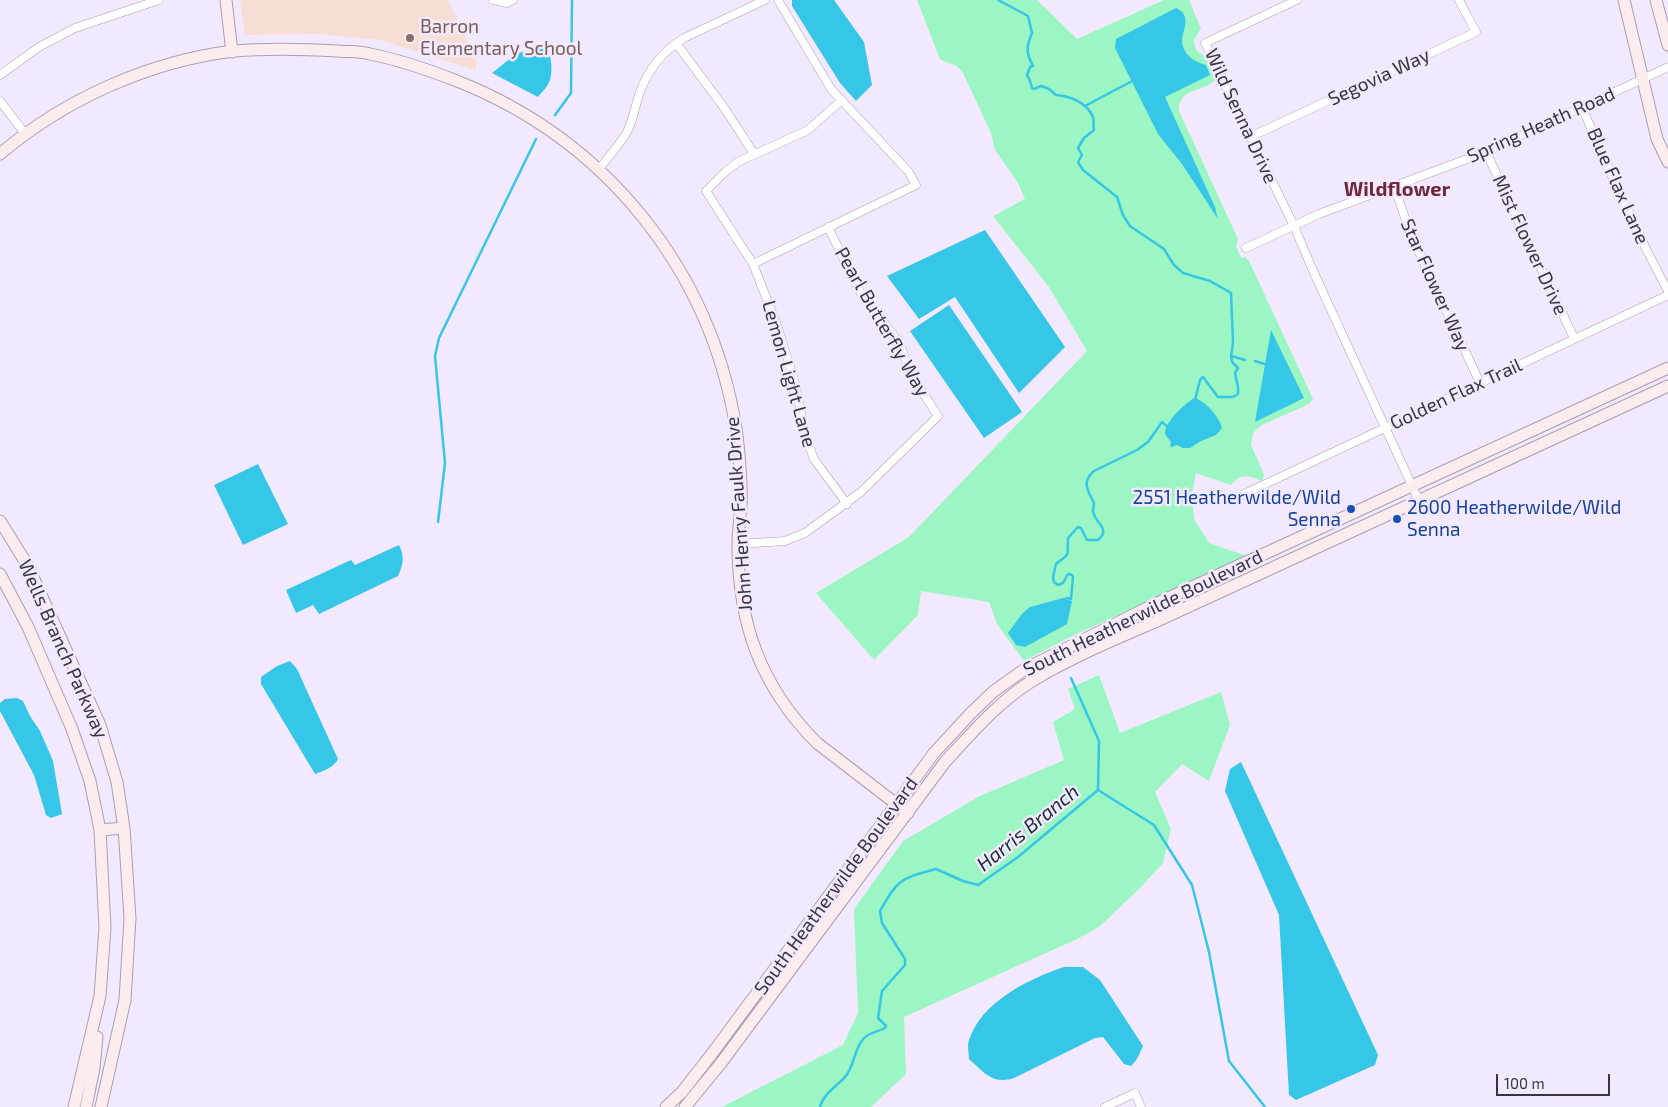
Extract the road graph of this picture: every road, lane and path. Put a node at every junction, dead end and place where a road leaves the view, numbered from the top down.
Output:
1 (159, 0) edge
2 (226, 0) edge
3 (493, 0) edge
4 (513, 0) edge
5 (765, 0) edge
6 (778, 0) edge
7 (1297, 0) edge
8 (1459, 0) edge
9 (1624, 0) edge
10 (1656, 0) edge
11 (676, 43) junction
12 (1668, 46) edge
13 (232, 52) junction
14 (1668, 67) edge
15 (0, 75) edge
16 (1643, 79) junction
17 (842, 100) junction
18 (0, 101) edge
19 (1582, 108) junction
20 (26, 134) junction
21 (1250, 137) junction
22 (1486, 152) junction
23 (0, 154) edge
24 (754, 154) junction
25 (1668, 162) edge
26 (599, 169) junction
27 (1394, 186) junction
28 (1294, 226) junction
29 (828, 227) junction
30 (1246, 248) dead end
31 (753, 264) junction
32 (1668, 290) edge
33 (1668, 295) edge
34 (1574, 338) junction
35 (1668, 368) edge
36 (1480, 383) junction
37 (1668, 386) edge
38 (1385, 428) junction
39 (1413, 486) junction
40 (1244, 494) dead end
41 (1419, 501) junction
42 (846, 504) junction
43 (0, 521) edge
44 (738, 544) junction
45 (0, 574) edge
46 (1151, 606) junction
47 (1157, 621) junction
48 (896, 804) junction
49 (908, 813) junction
50 (124, 828) junction
51 (100, 830) junction
52 (100, 996) junction
53 (711, 1055) junction
54 (721, 1063) junction
55 (74, 1107) edge
56 (86, 1107) edge
57 (101, 1107) edge
58 (666, 1107) edge
59 (685, 1107) edge
60 (1106, 1107) edge
61 (1142, 1107) edge

1 - 15 street
2 - 13 main road
3 - 4 street
5 - 11 street
6 - 17 street
7 - 21 street, Wild Senna Drive
8 - 21 street, Segovia Way
9 - 16 main road
10 - 12 main road
11 - 24 street
11 - 26 street
13 - 20 main road, John Henry Faulk Drive
13 - 26 main road, John Henry Faulk Drive
14 - 16 street, Spring Heath Road
16 - 19 street, Spring Heath Road
16 - 25 main road
17 - 24 street
17 - 29 street
18 - 20 street
19 - 22 street, Spring Heath Road
19 - 32 street, Blue Flax Lane
20 - 23 main road, John Henry Faulk Drive
21 - 28 street, Wild Senna Drive
22 - 27 street, Spring Heath Road
22 - 34 street, Mist Flower Drive
24 - 31 street, Lemon Light Lane
26 - 44 main road, John Henry Faulk Drive
27 - 28 street, Spring Heath Road
27 - 36 street, Star Flower Way
28 - 30 street, Spring Heath Road
28 - 38 street, Wild Senna Drive
29 - 31 street
29 - 42 street, Pearl Butterfly Way
31 - 42 street, Lemon Light Lane
33 - 34 street, Golden Flax Trail
34 - 36 street, Golden Flax Trail
35 - 39 main road, South Heatherwilde Boulevard
36 - 38 street, Golden Flax Trail
37 - 41 main road, South Heatherwilde Boulevard
38 - 39 street, Wild Senna Drive
38 - 40 street, Golden Flax Trail
39 - 41 street, Wild Senna Drive
39 - 46 main road, South Heatherwilde Boulevard
41 - 47 main road, South Heatherwilde Boulevard
42 - 44 street
43 - 50 main road, Wells Branch Parkway
44 - 48 main road, John Henry Faulk Drive
45 - 51 main road, Wells Branch Parkway
46 - 47 main road
46 - 48 main road, South Heatherwilde Boulevard
47 - 49 main road, South Heatherwilde Boulevard
48 - 49 main road, John Henry Faulk Drive
48 - 53 main road, South Heatherwilde Boulevard
49 - 54 main road, South Heatherwilde Boulevard
50 - 51 main road
50 - 57 main road, Wells Branch Parkway
51 - 52 main road, Wells Branch Parkway
52 - 55 main road, Wells Branch Parkway
52 - 56 main road
53 - 54 main road
53 - 58 main road, South Heatherwilde Boulevard
54 - 59 main road, South Heatherwilde Boulevard
60 - 61 street

